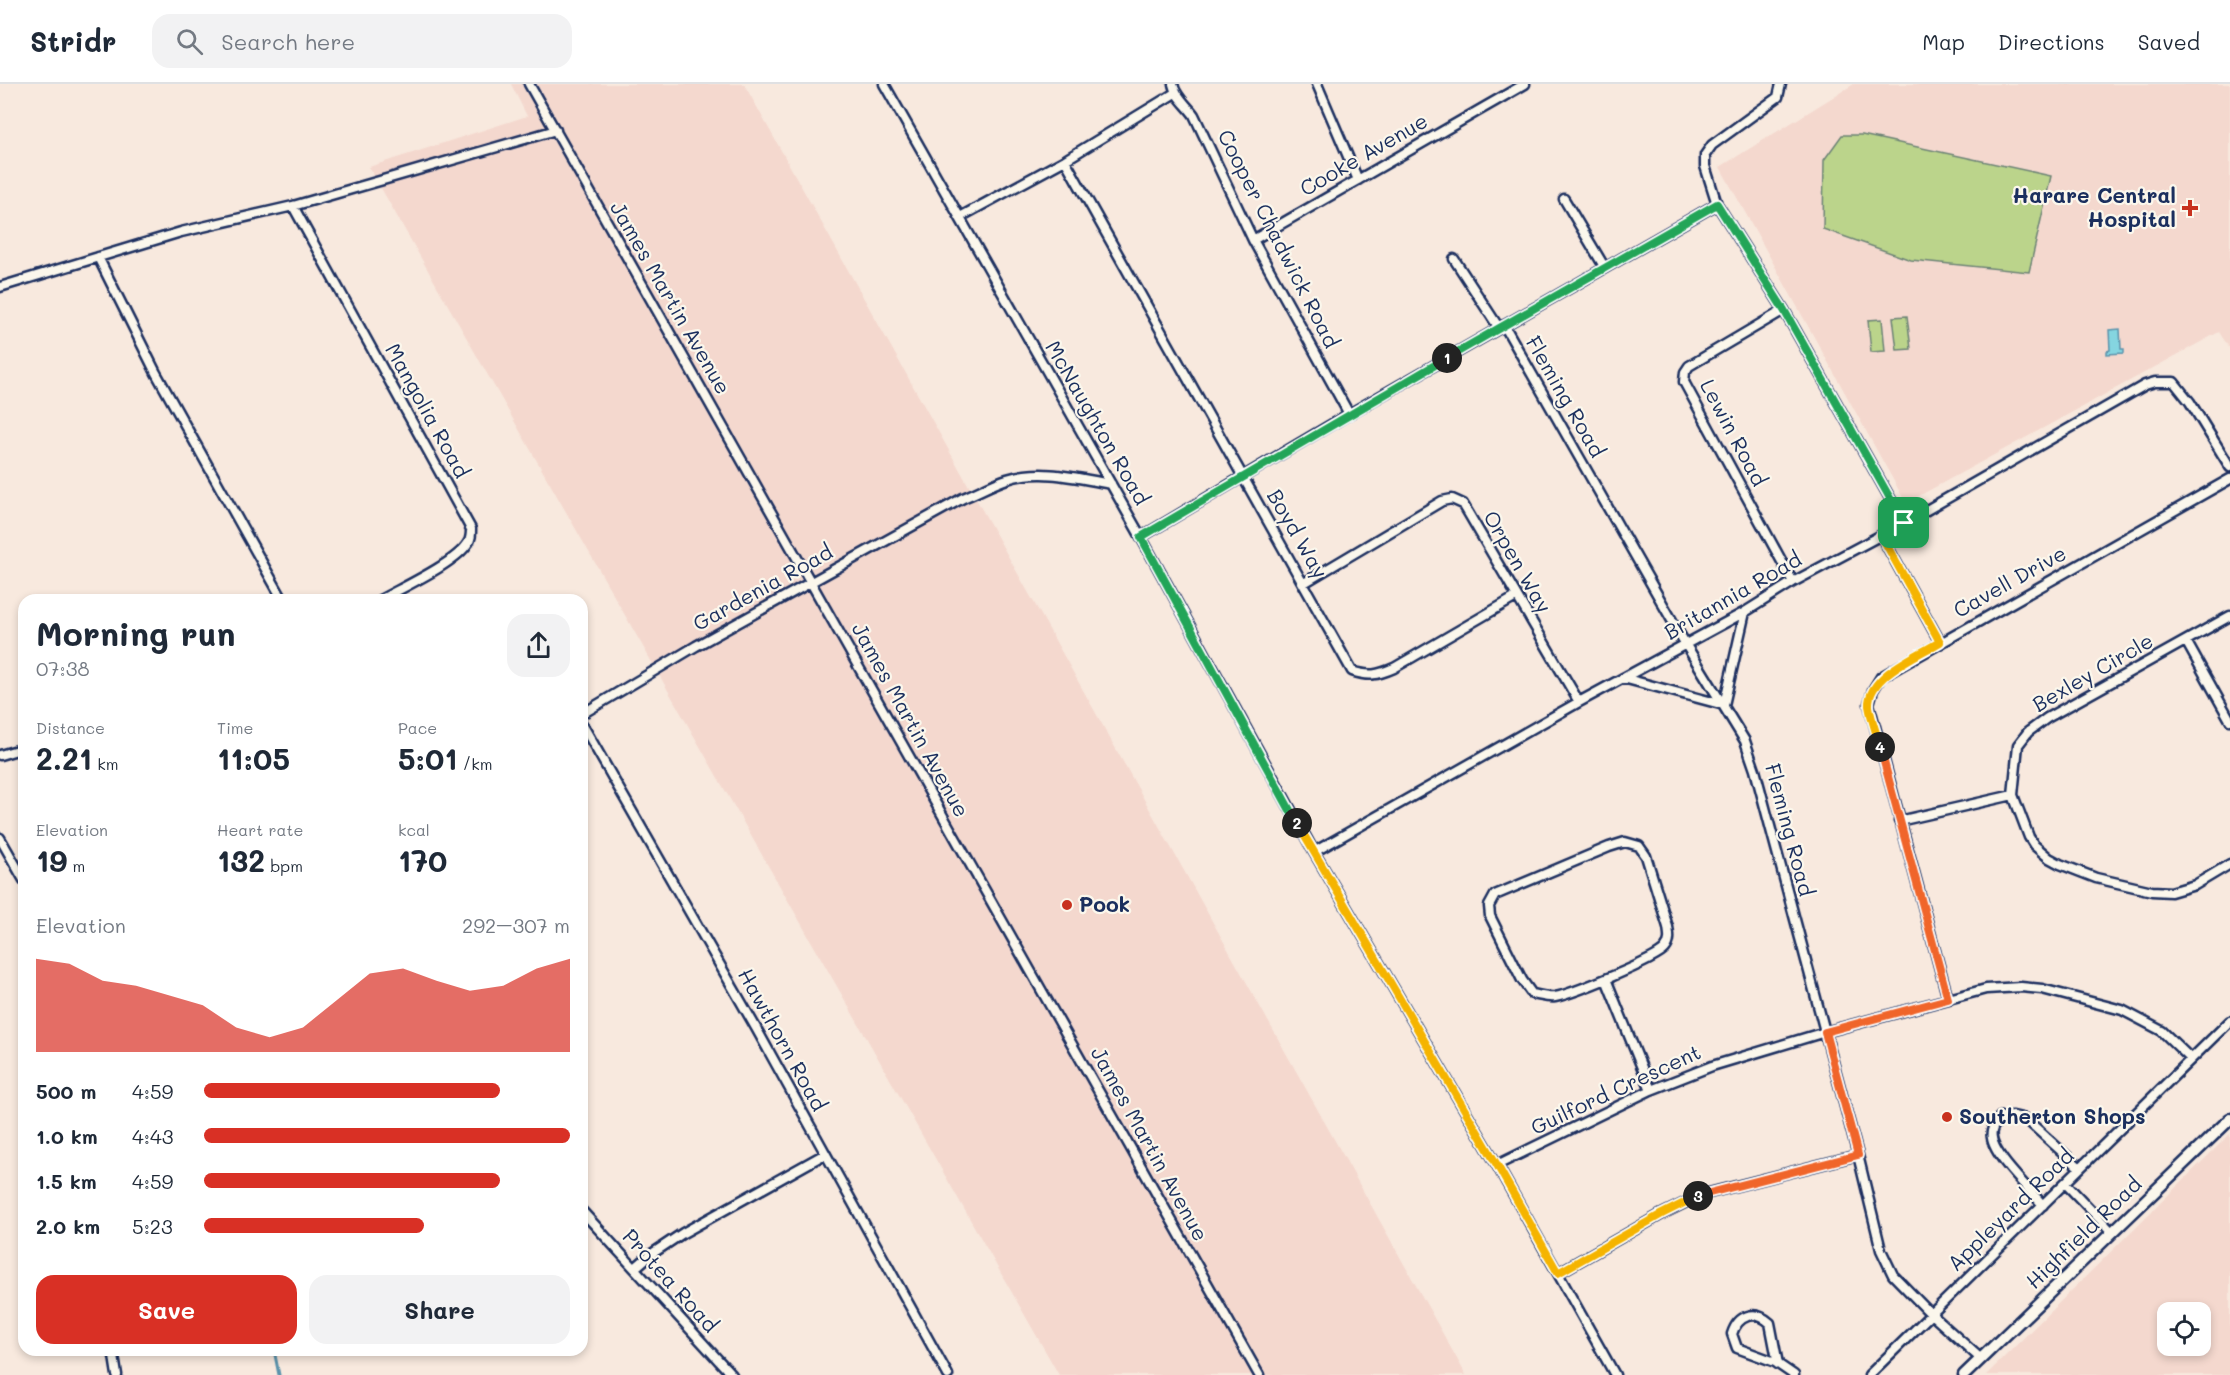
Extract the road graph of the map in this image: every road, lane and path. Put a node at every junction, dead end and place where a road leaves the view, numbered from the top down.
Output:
1 (529, 84) edge
2 (884, 84) edge
3 (1317, 84) edge
4 (1525, 84) edge
5 (1781, 84) edge
6 (1174, 89) edge
7 (556, 130) junction
8 (1065, 160) junction
9 (1358, 180) junction
10 (1564, 199) dead end
11 (1717, 204) junction
12 (292, 206) junction
13 (960, 217) junction
14 (1253, 240) junction
15 (98, 257) junction
16 (1454, 259) dead end
17 (1605, 268) junction
18 (0, 287) edge
19 (1784, 310) junction
20 (1501, 327) junction
21 (1349, 414) junction
22 (2230, 467) edge
23 (1244, 477) junction
24 (2230, 479) edge
25 (1111, 484) junction
26 (1904, 523) junction
27 (1881, 535) junction
28 (1141, 537) junction
29 (812, 582) junction
30 (1793, 582) junction
31 (1304, 583) junction
32 (280, 594) edge
33 (391, 594) edge
34 (1516, 597) junction
35 (1745, 612) junction
36 (2230, 616) edge
37 (2186, 641) junction
38 (1940, 642) junction
39 (1686, 645) junction
40 (1623, 678) junction
41 (1579, 702) junction
42 (1724, 705) junction
43 (588, 710) edge
44 (2230, 720) edge
45 (588, 734) edge
46 (18, 750) edge
47 (0, 755) edge
48 (2013, 795) junction
49 (1899, 821) junction
50 (0, 838) edge
51 (1314, 852) junction
52 (2230, 864) edge
53 (18, 870) edge
54 (1606, 979) junction
55 (1948, 999) junction
56 (2230, 1021) edge
57 (1825, 1032) junction
58 (2191, 1059) junction
59 (1651, 1090) junction
60 (2230, 1119) edge
61 (825, 1154) junction
62 (1858, 1155) junction
63 (1497, 1165) junction
64 (2080, 1168) junction
65 (2065, 1183) junction
66 (2043, 1205) junction
67 (588, 1217) edge
68 (2112, 1232) junction
69 (635, 1268) junction
70 (1558, 1273) junction
71 (1930, 1314) junction
72 (114, 1356) edge
73 (1981, 1359) junction
74 (1778, 1364) junction
75 (117, 1375) edge
76 (732, 1375) edge
77 (948, 1375) edge
78 (1258, 1375) edge
79 (1615, 1375) edge
80 (1794, 1375) edge
81 (1869, 1375) edge
82 (1964, 1375) edge

1 - 7 street, James Martin Avenue
2 - 13 street, McNaughton Road
3 - 9 street
4 - 9 street, Cooke Avenue
5 - 11 street
6 - 8 street
6 - 14 street, Cooper Chadwick Road
7 - 12 street
7 - 29 street, James Martin Avenue
8 - 13 street
8 - 23 street, Boyd Way
9 - 14 street, Cooke Avenue
10 - 17 street
11 - 17 street
11 - 19 street
12 - 15 street
12 - 33 street, Mangolia Road
13 - 25 street, McNaughton Road
14 - 21 street, Cooper Chadwick Road
15 - 18 street
15 - 32 street
16 - 20 street, Fleming Road
17 - 20 street
19 - 26 street
19 - 30 street, Lewin Road
20 - 21 street
20 - 39 street, Fleming Road
21 - 23 street
22 - 26 street, Britannia Road
23 - 28 street
23 - 31 street, Boyd Way
24 - 38 street, Cavell Drive
25 - 28 street, McNaughton Road
25 - 29 street, Gardenia Road
26 - 27 street, Britannia Road
27 - 30 street, Britannia Road
27 - 38 street
28 - 51 street, McNaughton Road
29 - 43 street, Gardenia Road
29 - 78 street, James Martin Avenue
30 - 35 street, Britannia Road
31 - 34 street, Boyd Way
31 - 34 street, Orpen Way
34 - 41 street, Orpen Way
35 - 39 street, Britannia Road
35 - 42 street
36 - 37 street, Bexley Circle
37 - 44 street, Bexley Circle
37 - 48 street, Bexley Circle
38 - 49 street, Cavell Drive
39 - 40 street, Britannia Road
39 - 42 street, Fleming Road
40 - 41 street, Britannia Road
40 - 42 street
41 - 51 street, Britannia Road
42 - 57 street, Fleming Road
45 - 61 street, Hawthorn Road
46 - 47 street
48 - 49 street
48 - 52 street, Bexley Circle
49 - 55 street, Cavell Drive
50 - 53 street
51 - 63 street, McNaughton Road
54 - 54 street
54 - 59 street
55 - 57 street, Guilford Crescent
55 - 58 street, Guilford Crescent
56 - 58 street, Appleyard Road
57 - 59 street, Guilford Crescent
57 - 62 street, Fleming Road
58 - 64 street, Appleyard Road
59 - 63 street, Guilford Crescent
60 - 68 street, Highfield Road
61 - 69 street
61 - 77 street, Hawthorn Road
62 - 70 street
62 - 71 street, Fleming Road
63 - 70 street, McNaughton Road
64 - 65 street, Appleyard Road
64 - 66 street
65 - 66 street, Appleyard Road
65 - 68 street
66 - 71 street, Appleyard Road
67 - 69 street, Protea Road
68 - 73 street, Highfield Road
69 - 76 street, Protea Road
70 - 79 street, McNaughton Road
71 - 73 street, Fleming Road
71 - 81 street, Appleyard Road
72 - 75 street
73 - 82 street, Highfield Road
74 - 74 street
74 - 80 street

